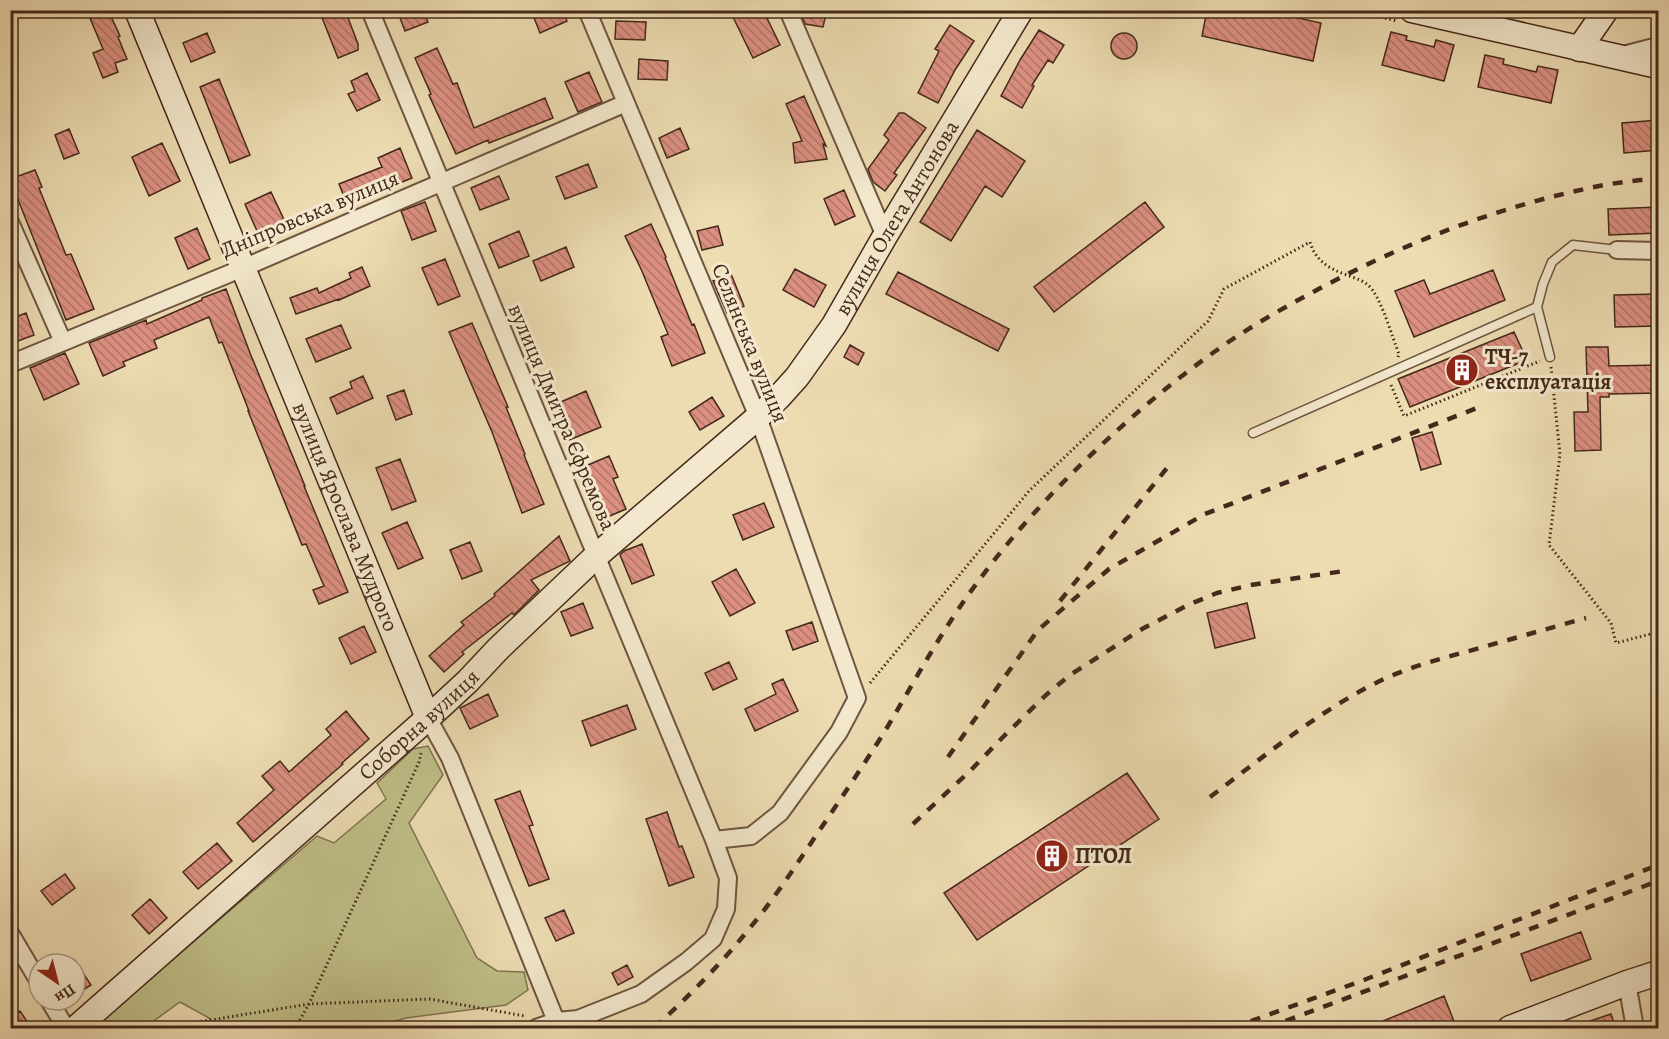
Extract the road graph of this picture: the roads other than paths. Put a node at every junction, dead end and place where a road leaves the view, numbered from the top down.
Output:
1 (137, 10) edge
2 (370, 10) edge
3 (587, 10) edge
4 (788, 10) edge
5 (1021, 10) edge
6 (1412, 10) edge
7 (1605, 10) edge
8 (1659, 46) edge
9 (1580, 49) junction
10 (1619, 56) junction
11 (1659, 66) edge
12 (626, 103) junction
13 (440, 182) junction
14 (10, 222) edge
15 (885, 236) junction
16 (1617, 250) joint
17 (1659, 251) edge
18 (243, 268) junction
19 (1537, 307) junction
20 (63, 342) junction
21 (1550, 357) road end
22 (10, 364) edge
23 (758, 417) junction
24 (1253, 433) dead end
25 (595, 557) junction
26 (428, 718) junction
27 (714, 840) junction
28 (10, 933) edge
29 (27, 962) edge
30 (1659, 973) edge
31 (1627, 983) junction
32 (56, 1012) edge
33 (556, 1021) junction
34 (66, 1029) edge
35 (76, 1029) edge
36 (537, 1029) edge
37 (1510, 1029) edge
38 (1635, 1029) edge

1 - 18 street, вулиця Ярослава Мудрого
2 - 13 street, вулиця Дмитра Єфремова
3 - 12 street, Селянська вулиця
4 - 15 street
5 - 15 street, вулиця Олега Антонова
6 - 9 street
7 - 9 street
8 - 10 street
9 - 10 street
10 - 11 street
12 - 13 street, Дніпровська вулиця
12 - 23 street, Селянська вулиця
13 - 18 street, Дніпровська вулиця
13 - 25 street, вулиця Дмитра Єфремова
14 - 20 street
15 - 23 street, вулиця Олега Антонова
16 - 17 street
16 - 19 lane
18 - 20 street, Дніпровська вулиця
18 - 26 street, вулиця Ярослава Мудрого
19 - 21 lane
19 - 24 lane
20 - 22 street, Дніпровська вулиця
23 - 25 street, Соборна вулиця
23 - 27 street, Селянська вулиця
25 - 26 street, Соборна вулиця
25 - 27 street, вулиця Дмитра Єфремова
26 - 33 street, вулиця Ярослава Мудрого
26 - 35 street, Соборна вулиця
27 - 33 street, вулиця Дмитра Єфремова
28 - 29 street
30 - 31 street
31 - 37 street
31 - 38 street
32 - 34 street
33 - 36 street, вулиця Дмитра Єфремова

